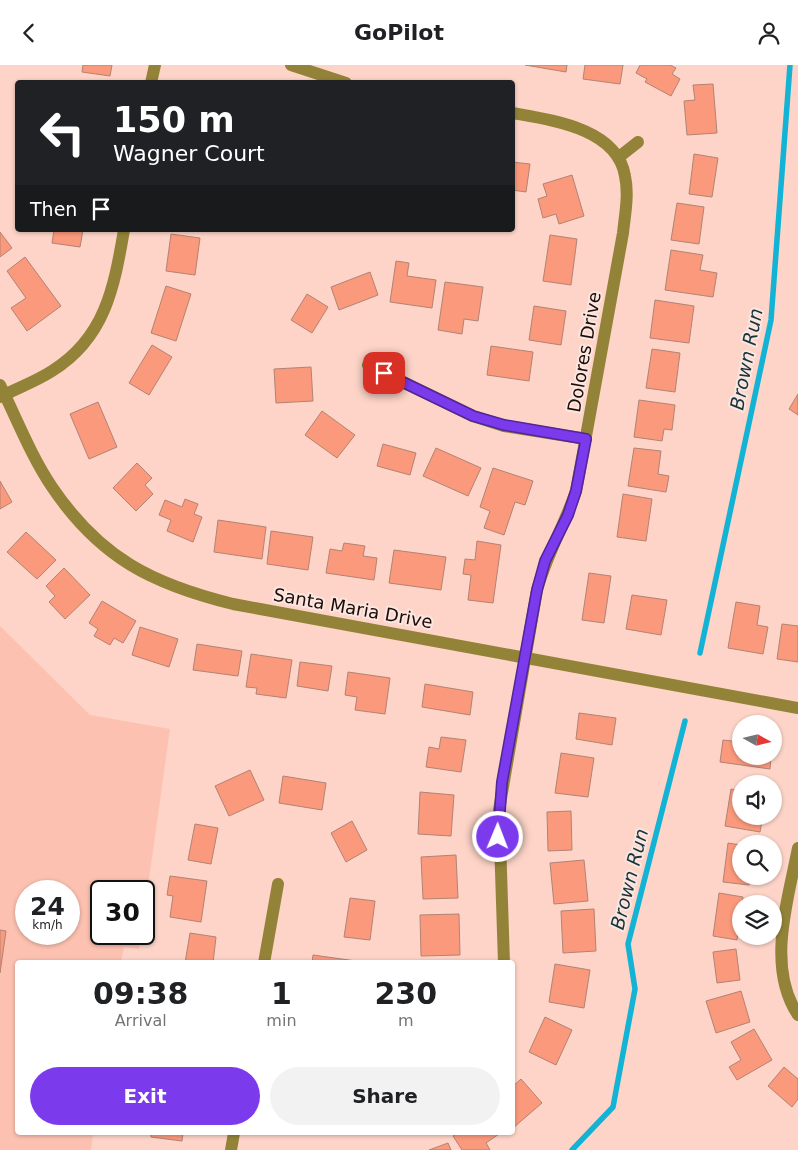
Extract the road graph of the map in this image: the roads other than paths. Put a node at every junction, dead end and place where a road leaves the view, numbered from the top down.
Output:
1 (155, 65) edge
2 (291, 65) edge
3 (152, 80) edge
4 (337, 80) edge
5 (515, 114) edge
6 (638, 142) dead end
7 (619, 157) junction
8 (124, 232) edge
9 (368, 365) dead end
10 (2, 392) edge
11 (586, 439) junction
12 (524, 657) junction
13 (798, 708) edge
14 (798, 848) edge
15 (278, 884) dead end
16 (265, 960) edge
17 (504, 960) edge
18 (798, 1015) edge
19 (234, 1135) edge
20 (231, 1150) edge

1 - 3 street
2 - 4 street
5 - 7 street
6 - 7 street
7 - 11 street, Dolores Drive
8 - 10 street
9 - 11 street
10 - 12 street, Santa Maria Drive
11 - 12 street, Dolores Drive
12 - 13 street, Santa Maria Drive
12 - 17 street, Dolores Drive
14 - 18 street
15 - 16 street
19 - 20 street

